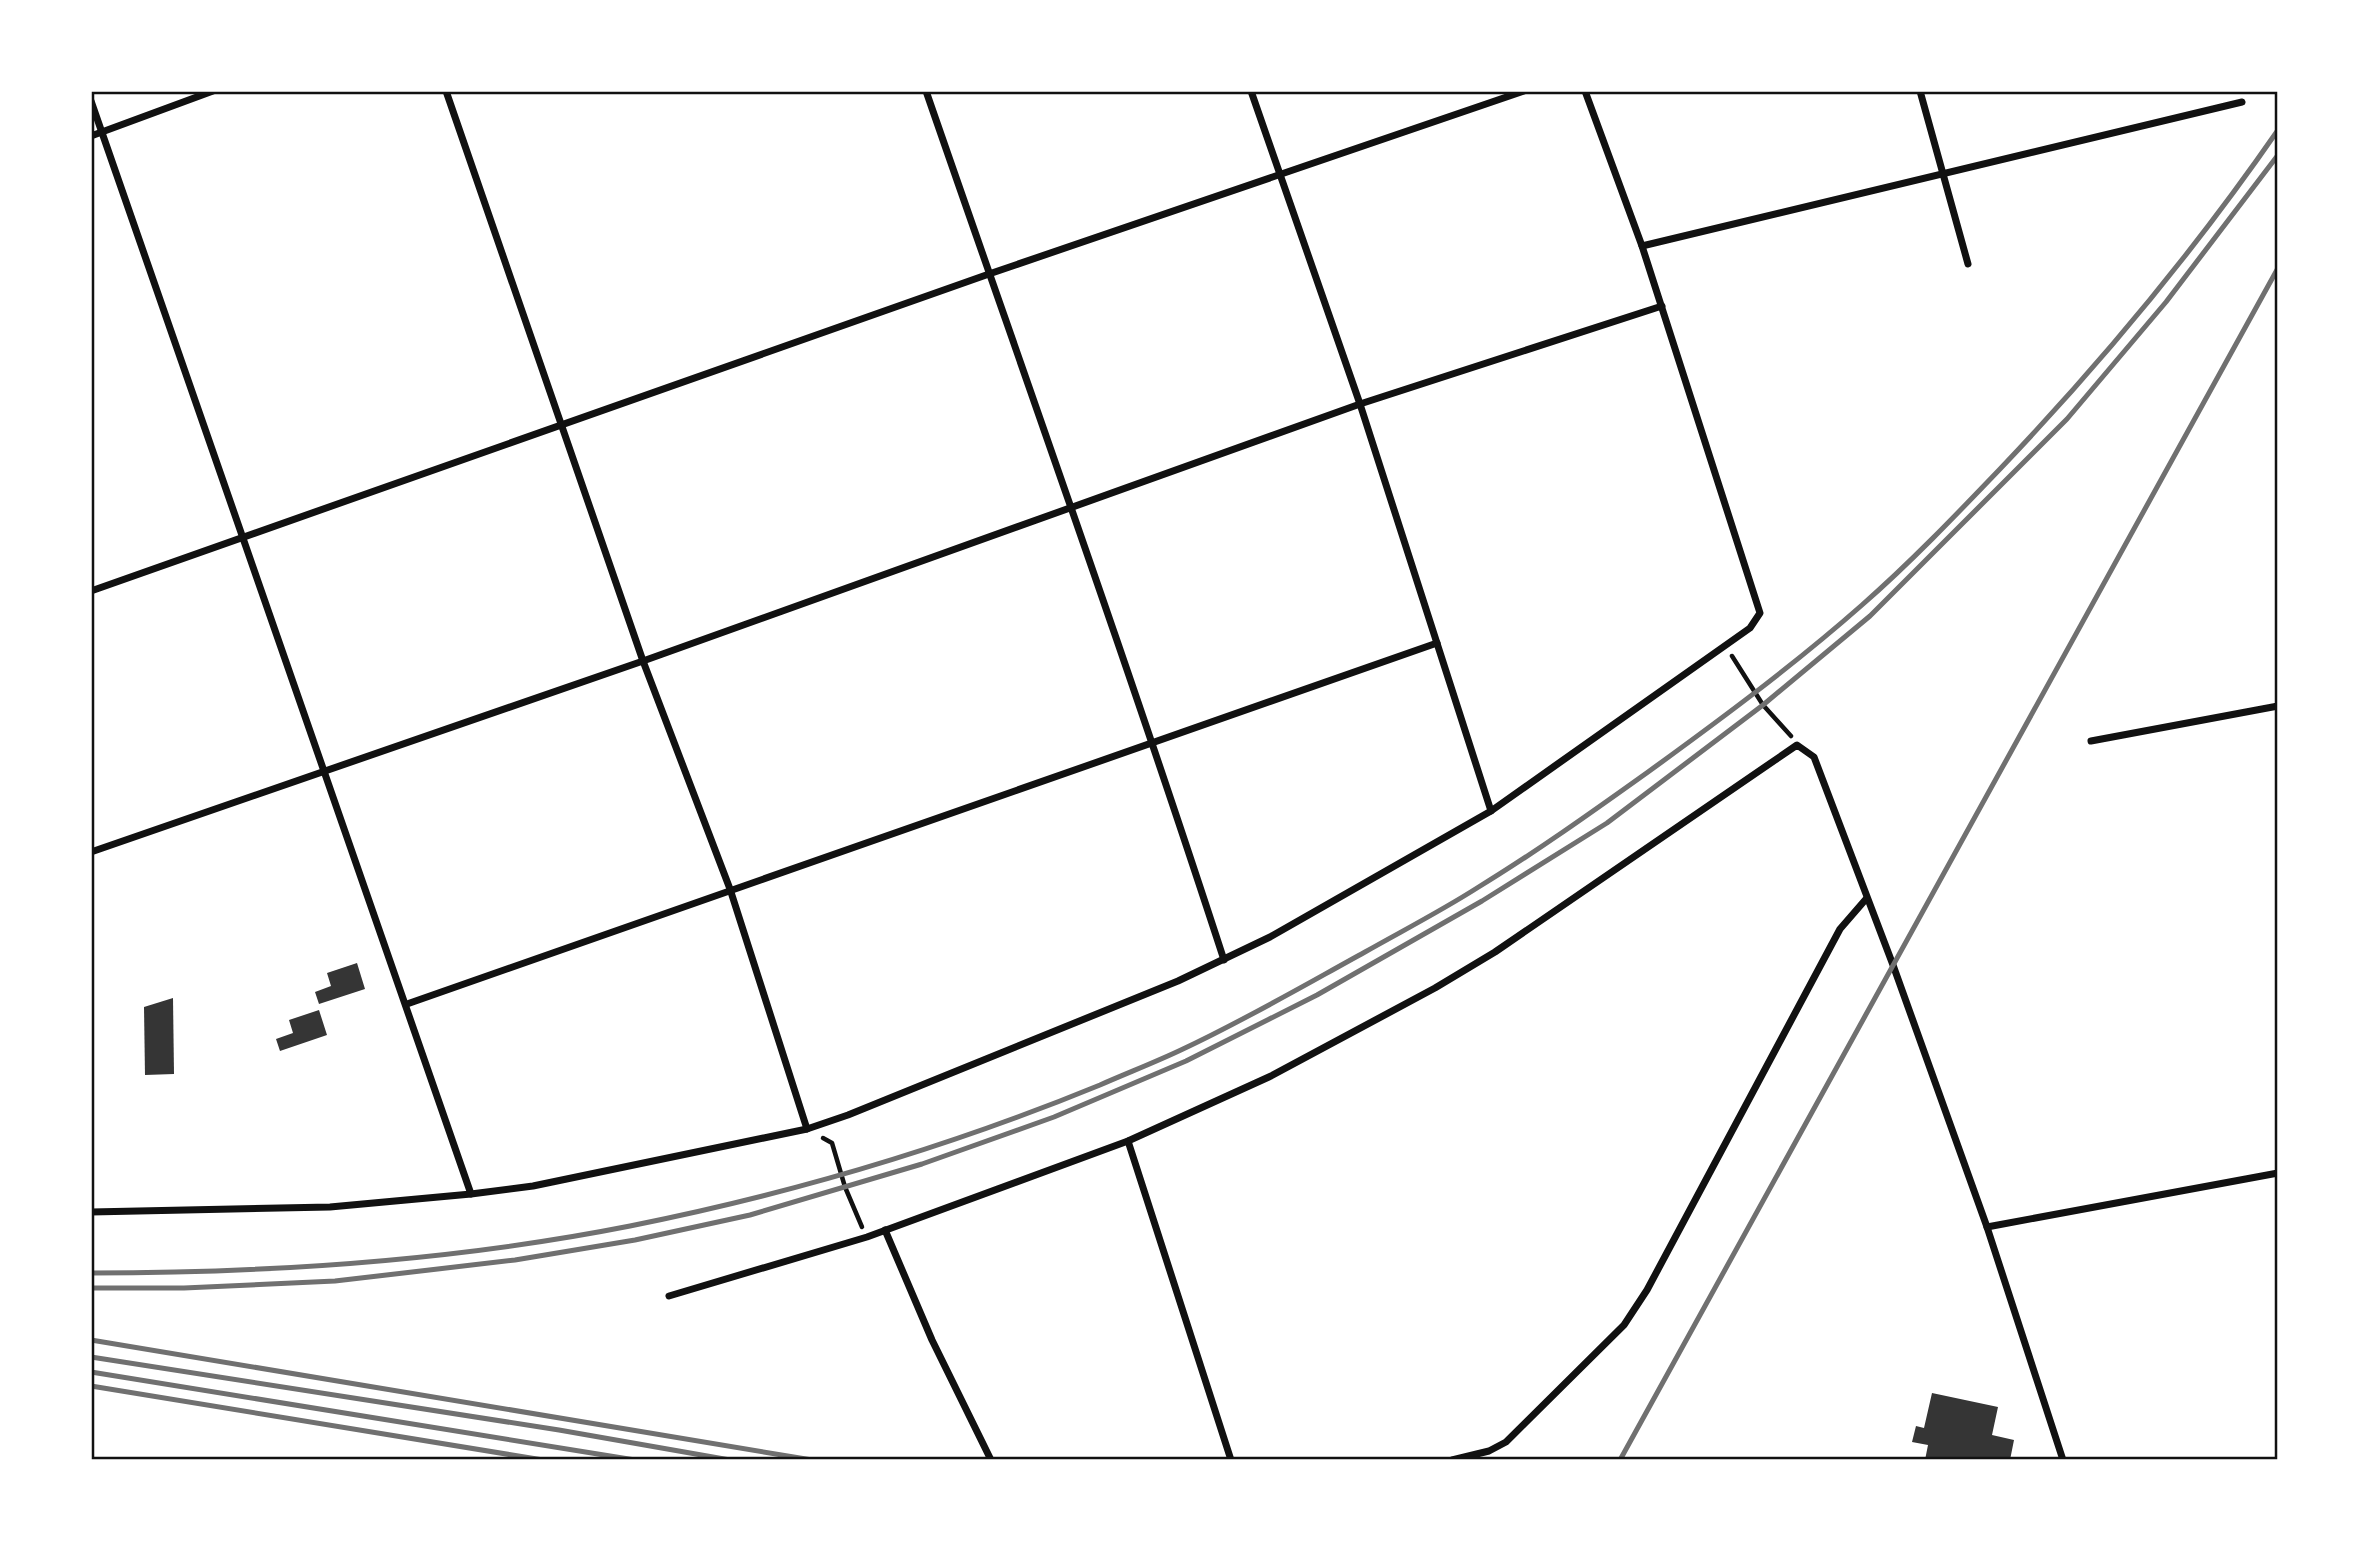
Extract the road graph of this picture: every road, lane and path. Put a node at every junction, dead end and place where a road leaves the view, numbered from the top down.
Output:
1 (213, 91) edge
2 (446, 91) edge
3 (926, 91) edge
4 (1251, 91) edge
5 (1524, 91) edge
6 (1585, 91) edge
7 (1920, 91) edge
8 (91, 101) edge
9 (2242, 102) dead end
10 (102, 132) junction
11 (91, 136) edge
12 (1279, 174) junction
13 (1944, 175) junction
14 (1642, 246) junction
15 (1968, 264) dead end
16 (989, 274) junction
17 (1662, 306) junction
18 (1360, 404) junction
19 (561, 424) junction
20 (1073, 509) junction
21 (243, 538) junction
22 (91, 591) edge
23 (1437, 643) junction
24 (1726, 646) junction
25 (643, 661) junction
26 (2278, 706) edge
27 (1152, 741) junction
28 (2091, 741) dead end
29 (1797, 745) junction
30 (324, 772) junction
31 (1491, 811) junction
32 (91, 852) edge
33 (730, 889) junction
34 (1866, 899) junction
35 (1224, 960) junction
36 (407, 1004) junction
37 (807, 1129) junction
38 (1128, 1141) junction
39 (2278, 1173) edge
40 (471, 1194) junction
41 (91, 1212) edge
42 (1987, 1227) junction
43 (885, 1230) junction
44 (867, 1237) junction
45 (669, 1296) dead end
46 (991, 1460) edge
47 (1231, 1460) edge
48 (1452, 1460) edge
49 (2063, 1460) edge

1 - 10 street
2 - 19 street
3 - 16 street
4 - 12 street
5 - 12 street
6 - 14 street
7 - 13 street
8 - 10 street
9 - 13 street
10 - 11 street
10 - 21 street
12 - 16 street
12 - 18 street
13 - 14 street
13 - 15 street
14 - 17 street
16 - 19 street
16 - 20 street
17 - 18 street
17 - 24 street
18 - 20 street
18 - 23 street
19 - 21 street
19 - 25 street
20 - 25 street
20 - 27 street
21 - 22 street
21 - 30 street
23 - 27 street
23 - 31 street
24 - 29 path
24 - 31 street
25 - 30 street
25 - 33 street
26 - 28 street
27 - 33 street
27 - 35 street
29 - 34 street
29 - 38 street
30 - 32 street
30 - 36 street
31 - 35 street
33 - 36 street
33 - 37 street
34 - 42 street
34 - 48 street
35 - 37 street
36 - 40 street
37 - 40 street
37 - 44 path
38 - 43 street
38 - 47 street
39 - 42 street
40 - 41 street
42 - 49 street
43 - 44 street
43 - 46 street
44 - 45 street

